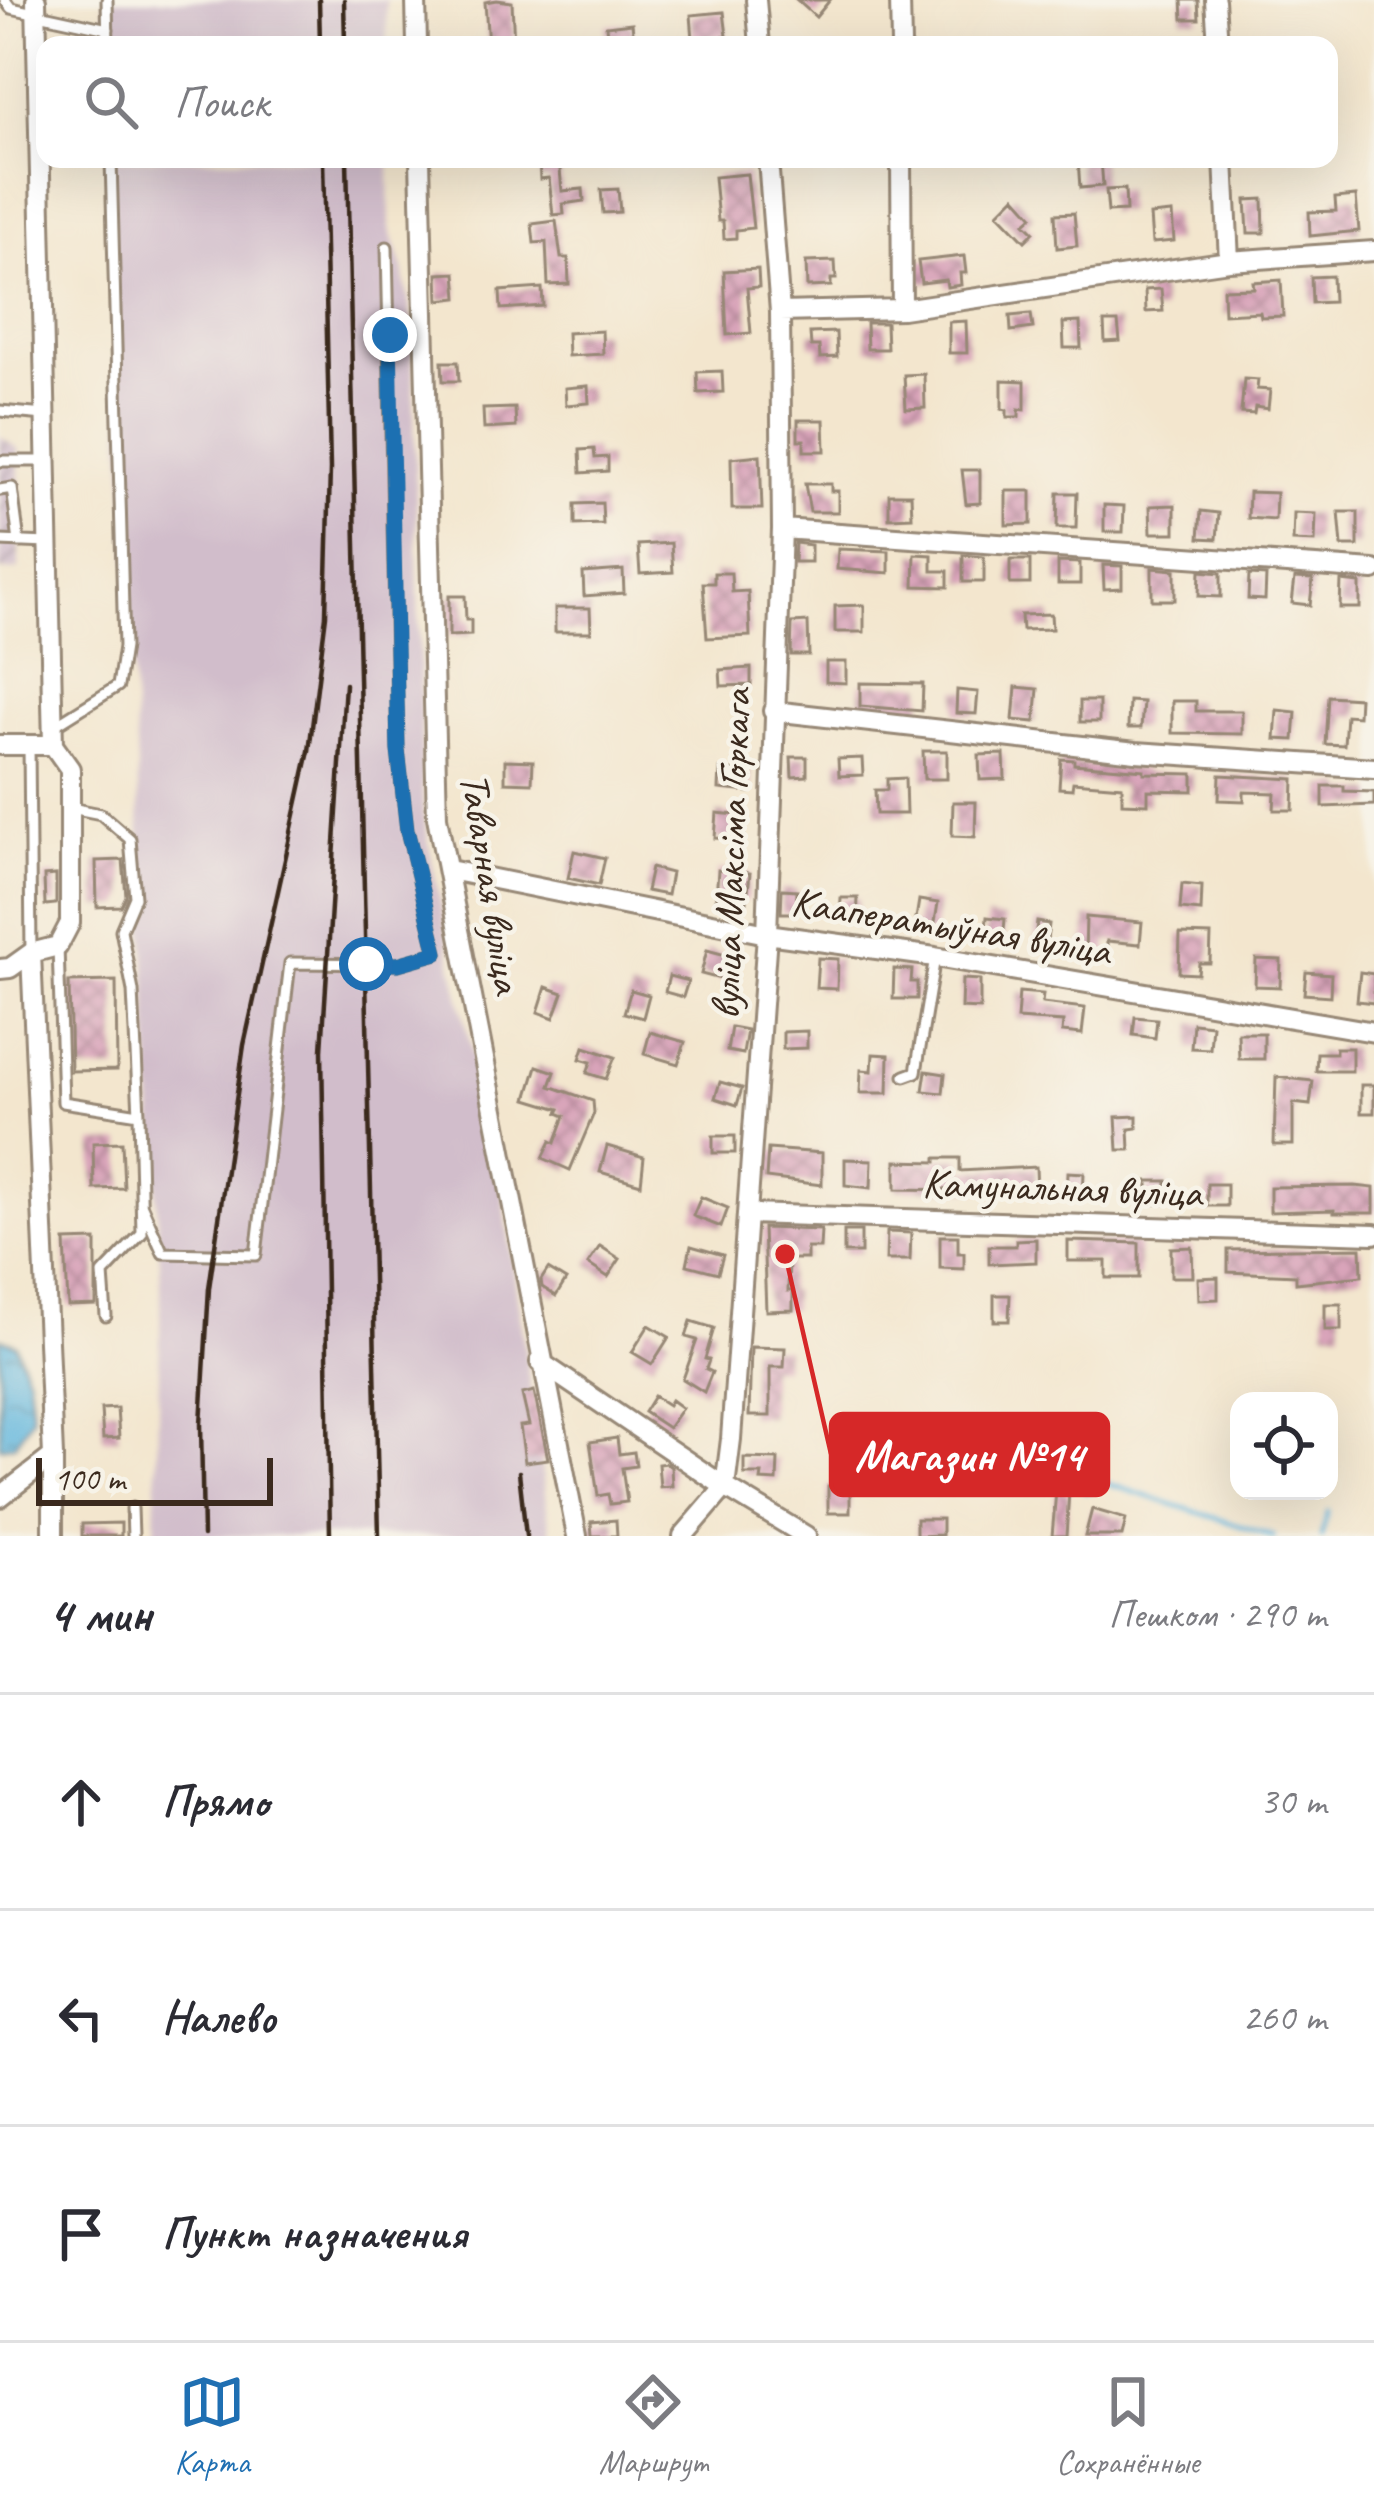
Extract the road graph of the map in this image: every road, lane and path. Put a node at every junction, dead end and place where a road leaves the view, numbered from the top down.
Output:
1 (5, 0) edge
2 (107, 0) edge
3 (416, 0) edge
4 (756, 0) edge
5 (900, 0) edge
6 (1215, 0) edge
7 (36, 8) edge
8 (108, 29) junction
9 (108, 36) edge
10 (417, 36) edge
11 (759, 36) edge
12 (901, 36) edge
13 (1217, 36) edge
14 (40, 168) edge
15 (111, 168) edge
16 (420, 168) edge
17 (769, 168) edge
18 (901, 168) edge
19 (1224, 168) edge
20 (387, 247) dead end
21 (1374, 251) edge
22 (1229, 261) junction
23 (902, 309) junction
24 (780, 312) junction
25 (0, 411) edge
26 (45, 415) junction
27 (0, 461) edge
28 (46, 461) junction
29 (0, 490) edge
30 (0, 527) edge
31 (17, 527) junction
32 (782, 529) junction
33 (0, 541) edge
34 (19, 542) junction
35 (48, 543) junction
36 (1374, 571) edge
37 (773, 711) junction
38 (52, 736) junction
39 (29, 745) junction
40 (0, 746) edge
41 (1374, 767) edge
42 (70, 808) junction
43 (449, 871) junction
44 (767, 934) junction
45 (58, 946) junction
46 (31, 953) junction
47 (935, 956) junction
48 (0, 969) edge
49 (1374, 1032) edge
50 (905, 1076) dead end
51 (139, 1114) junction
52 (141, 1204) junction
53 (747, 1214) junction
54 (1374, 1234) edge
55 (106, 1316) dead end
56 (540, 1362) junction
57 (53, 1456) junction
58 (725, 1487) junction
59 (2, 1493) edge
60 (132, 1508) dead end
61 (53, 1536) edge
62 (133, 1536) edge
63 (577, 1536) edge
64 (683, 1536) edge
65 (806, 1536) edge

1 - 7 lane
2 - 8 lane
3 - 10 street
4 - 11 street
5 - 12 street
6 - 13 street
7 - 8 lane
8 - 9 lane
14 - 26 street
15 - 38 lane
16 - 43 street, Таварная вуліца
17 - 24 street, вуліца Максіма Горкага
18 - 23 street
19 - 22 street
20 - 52 lane
21 - 22 street
22 - 23 street
23 - 24 street
24 - 32 street, вуліца Максіма Горкага
25 - 26 lane
26 - 28 street
27 - 28 lane
28 - 35 street
29 - 31 lane
30 - 31 lane
31 - 34 lane
32 - 36 street
32 - 37 street, вуліца Максіма Горкага
33 - 34 lane
34 - 35 lane
35 - 38 street
37 - 41 street
37 - 44 street, вуліца Максіма Горкага
38 - 39 street
38 - 42 street
39 - 40 street
39 - 46 lane
42 - 45 street
42 - 51 lane
43 - 44 street, Кааператыўная вуліца
43 - 56 street, Таварная вуліца
44 - 47 street, Кааператыўная вуліца
44 - 53 street, вуліца Максіма Горкага
45 - 46 street
45 - 51 lane
46 - 48 street
46 - 57 street
47 - 49 street, Кааператыўная вуліца
47 - 50 lane
51 - 52 lane
52 - 55 lane
53 - 54 street, Камунальная вуліца
53 - 58 street, вуліца Максіма Горкага
56 - 58 street
56 - 63 street, Таварная вуліца
57 - 59 street
57 - 61 street
58 - 64 street
58 - 65 street
60 - 62 lane

